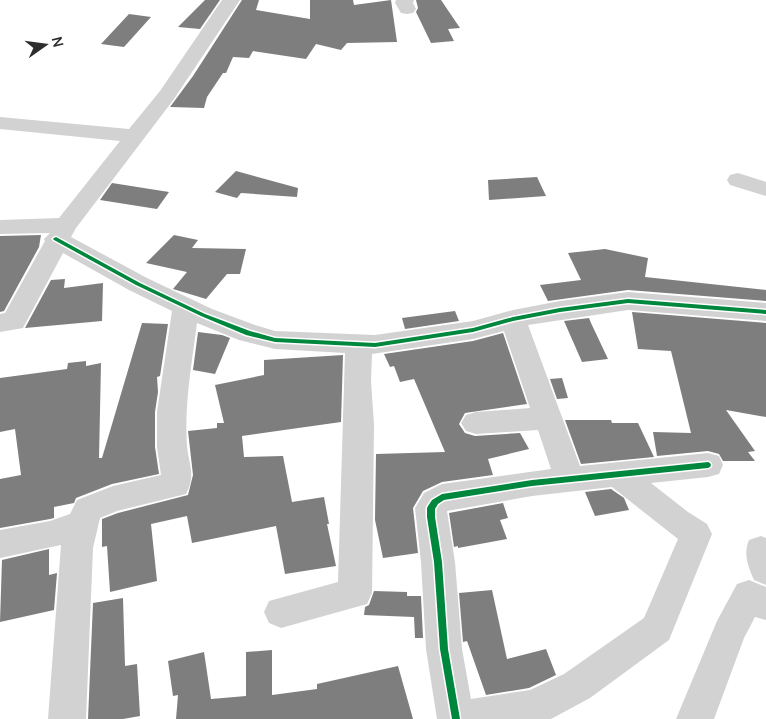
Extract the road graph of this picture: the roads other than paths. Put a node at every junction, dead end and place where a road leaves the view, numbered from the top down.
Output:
1 (231, 0) edge
2 (0, 124) edge
3 (135, 136) junction
4 (738, 180) dead end
5 (766, 189) edge
6 (0, 227) edge
7 (60, 233) junction
8 (186, 307) junction
9 (766, 312) edge
10 (513, 319) junction
11 (0, 323) edge
12 (359, 346) junction
13 (548, 418) junction
14 (476, 423) dead end
15 (708, 466) dead end
16 (618, 474) junction
17 (570, 479) junction
18 (81, 524) junction
19 (0, 544) edge
20 (766, 605) edge
21 (281, 612) dead end
22 (66, 719) edge
23 (458, 719) edge
24 (695, 719) edge

1 - 3 street
2 - 3 street
3 - 7 street
4 - 5 street
6 - 7 street
7 - 8 street
7 - 11 street
8 - 12 street
8 - 18 street
9 - 10 street
10 - 12 street
10 - 13 street
12 - 21 street
13 - 14 street
13 - 17 street
15 - 16 street
16 - 17 street
16 - 23 street
17 - 23 street
18 - 19 street
18 - 22 street
20 - 24 street

